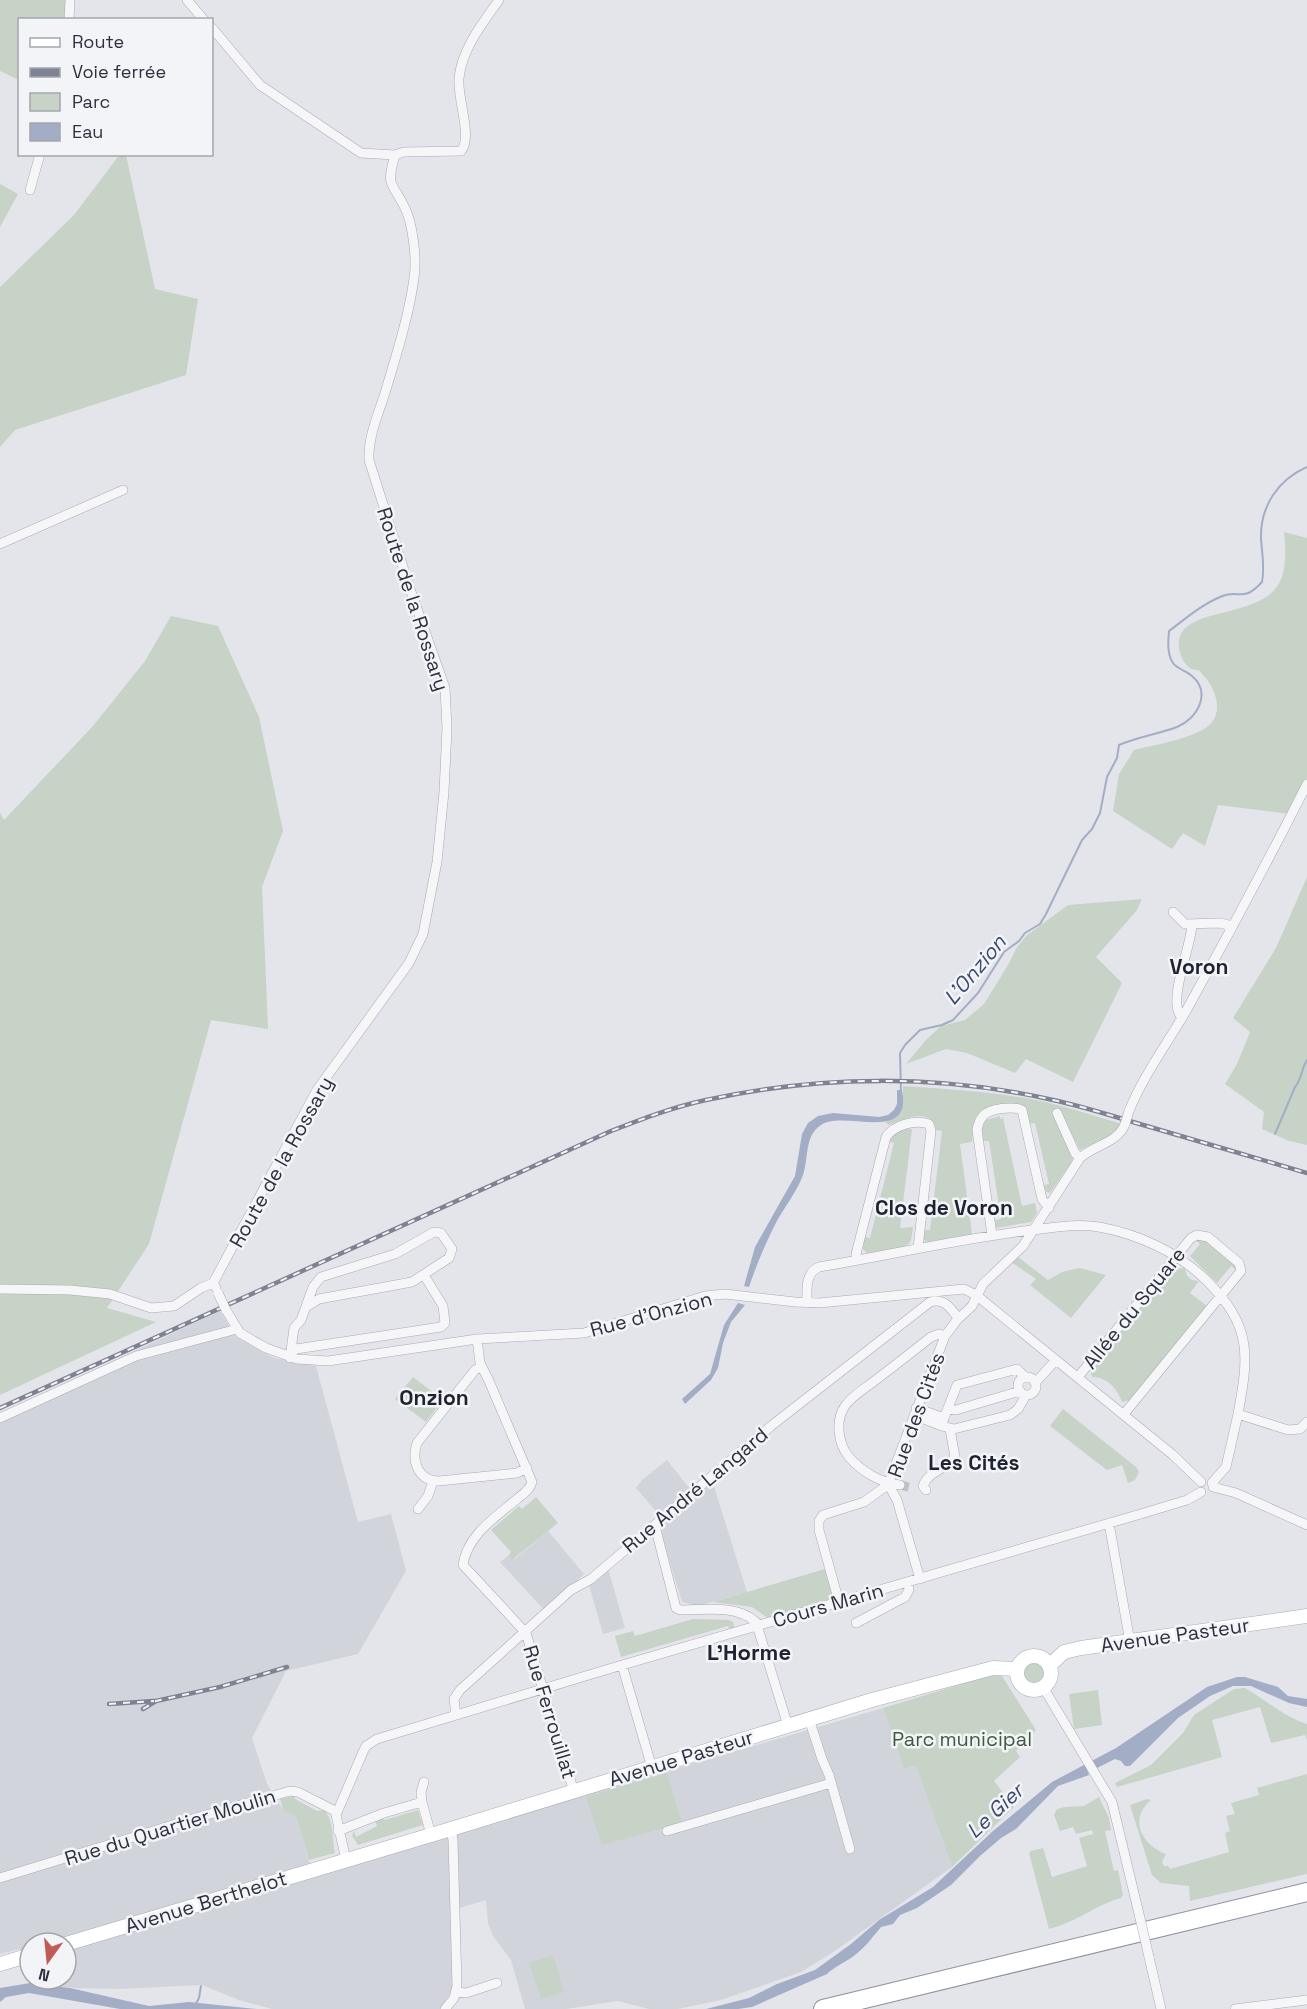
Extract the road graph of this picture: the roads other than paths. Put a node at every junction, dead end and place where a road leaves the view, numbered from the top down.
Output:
1 (70, 0) edge
2 (187, 0) edge
3 (498, 0) edge
4 (69, 18) edge
5 (202, 18) edge
6 (213, 29) edge
7 (400, 154) junction
8 (39, 156) edge
9 (30, 190) dead end
10 (123, 490) dead end
11 (0, 544) edge
12 (1307, 784) edge
13 (1173, 912) dead end
14 (1192, 924) junction
15 (1233, 926) junction
16 (1182, 1018) junction
17 (1057, 1113) dead end
18 (1080, 1158) junction
19 (1048, 1208) junction
20 (1034, 1230) junction
21 (992, 1235) junction
22 (918, 1248) junction
23 (1176, 1256) junction
24 (857, 1260) junction
25 (424, 1275) junction
26 (213, 1283) junction
27 (0, 1289) edge
28 (976, 1295) junction
29 (1221, 1295) junction
30 (807, 1303) junction
31 (306, 1307) junction
32 (958, 1318) junction
33 (237, 1329) junction
34 (945, 1336) junction
35 (477, 1339) junction
36 (290, 1355) junction
37 (1056, 1360) junction
38 (481, 1367) junction
39 (1078, 1377) junction
40 (1026, 1378) junction
41 (1035, 1383) junction
42 (1023, 1393) junction
43 (979, 1404) junction
44 (948, 1409) junction
45 (915, 1411) junction
46 (1124, 1414) junction
47 (1238, 1414) junction
48 (0, 1418) edge
49 (984, 1421) junction
50 (1307, 1422) edge
51 (946, 1424) junction
52 (528, 1468) junction
53 (433, 1481) junction
54 (1201, 1482) junction
55 (889, 1484) junction
56 (900, 1485) tunnel mouth
57 (1213, 1485) junction
58 (913, 1488) dead end
59 (1201, 1492) junction
60 (418, 1509) dead end
61 (1109, 1523) junction
62 (1307, 1525) edge
63 (655, 1526) junction
64 (920, 1579) junction
65 (908, 1582) junction
66 (839, 1602) junction
67 (1307, 1616) edge
68 (856, 1623) dead end
69 (757, 1626) junction
70 (526, 1632) junction
71 (1130, 1642) junction
72 (622, 1665) junction
73 (1049, 1666) junction
74 (1017, 1669) junction
75 (1043, 1687) junction
76 (542, 1689) junction
77 (456, 1715) junction
78 (809, 1719) junction
79 (788, 1726) junction
80 (652, 1768) junction
81 (424, 1782) dead end
82 (831, 1783) junction
83 (574, 1792) junction
84 (423, 1802) junction
85 (337, 1812) junction
86 (451, 1829) junction
87 (667, 1831) dead end
88 (338, 1832) junction
89 (431, 1834) junction
90 (850, 1849) dead end
91 (346, 1860) junction
92 (0, 1878) edge
93 (1307, 1892) edge
94 (1307, 1904) edge
95 (78, 1940) edge
96 (18, 1959) edge
97 (0, 1964) edge
98 (497, 1983) dead end
99 (456, 1992) junction
100 (1307, 2000) edge
101 (446, 2009) edge
102 (823, 2009) edge
103 (872, 2009) edge
104 (1161, 2009) edge
105 (1235, 2009) edge

1 - 4 street
2 - 5 street
3 - 7 street
6 - 7 street
7 - 26 street, Route de la Rossary
8 - 9 street
10 - 11 street
12 - 15 street
13 - 14 street
14 - 15 street
14 - 16 street
15 - 16 street
16 - 18 street, bridge
17 - 18 street
18 - 19 street, Rue des Cités
19 - 20 street, Rue des Cités
19 - 21 street
20 - 21 street
20 - 23 street
20 - 28 street, Rue des Cités
21 - 22 street
22 - 24 street
22 - 24 street
23 - 29 street
23 - 29 street, Allée du Square
23 - 39 street, Allée du Square
24 - 30 street
25 - 31 street
25 - 31 street
25 - 36 street
26 - 27 street
26 - 33 street, Rue d'Onzion, bridge
28 - 30 street, Rue d'Onzion
28 - 32 street, Rue des Cités
28 - 37 street
29 - 46 street, Allée du Square
29 - 47 street
30 - 35 street, Rue d'Onzion
31 - 36 street
32 - 34 street, Rue des Cités
32 - 63 street, Rue André Langard
33 - 36 street, Rue d'Onzion
33 - 48 street
34 - 45 street, Rue des Cités
34 - 55 street
35 - 36 street, Rue d'Onzion
35 - 38 street
37 - 39 street
37 - 41 street
38 - 52 street
38 - 53 street
39 - 46 street
40 - 41 street
40 - 42 street
40 - 44 street
41 - 42 street
42 - 43 street
42 - 49 street
43 - 44 street
43 - 49 street
44 - 51 street
45 - 51 street
45 - 55 street, Rue des Cités
46 - 54 street
47 - 50 street
47 - 57 street
49 - 51 street
51 - 58 street
52 - 53 street
52 - 70 street
53 - 60 street
54 - 57 street
54 - 59 street
55 - 56 street
55 - 64 street, Rue des Cités
55 - 66 street
57 - 59 street
57 - 62 street
59 - 61 street, Cours Marin
61 - 64 street, Cours Marin
61 - 71 street
63 - 69 street
63 - 70 street, Rue André Langard
64 - 65 street, Cours Marin
65 - 66 street, Cours Marin
65 - 68 street
66 - 69 street, Cours Marin
67 - 71 main road, Avenue Pasteur
69 - 72 street, Cours Marin
69 - 79 street
70 - 76 street, Rue Ferrouillat
70 - 77 street, Rue André Langard
71 - 73 main road, Avenue Pasteur
72 - 76 street, Cours Marin
72 - 80 street
73 - 74 main road
73 - 75 main road
74 - 75 main road
74 - 78 main road, Avenue Pasteur
75 - 104 street, bridge
76 - 77 street, Cours Marin
76 - 83 street, Rue Ferrouillat
77 - 85 street, Cours Marin
78 - 79 main road, Avenue Pasteur
78 - 82 street
79 - 80 main road, Avenue Pasteur
80 - 83 main road, Avenue Pasteur
81 - 84 street
82 - 87 street
82 - 90 street
83 - 86 main road, Avenue Pasteur
84 - 88 street
84 - 89 street
85 - 88 street, Cours Marin
85 - 92 street, Rue du Quartier Moulin
86 - 89 main road, Avenue Pasteur
86 - 99 street
88 - 91 street, Cours Marin
89 - 91 main road, Avenue Pasteur
91 - 95 main road, Avenue Berthelot
93 - 102 highway
94 - 103 highway
96 - 97 main road
98 - 99 street
99 - 101 street
100 - 105 street

